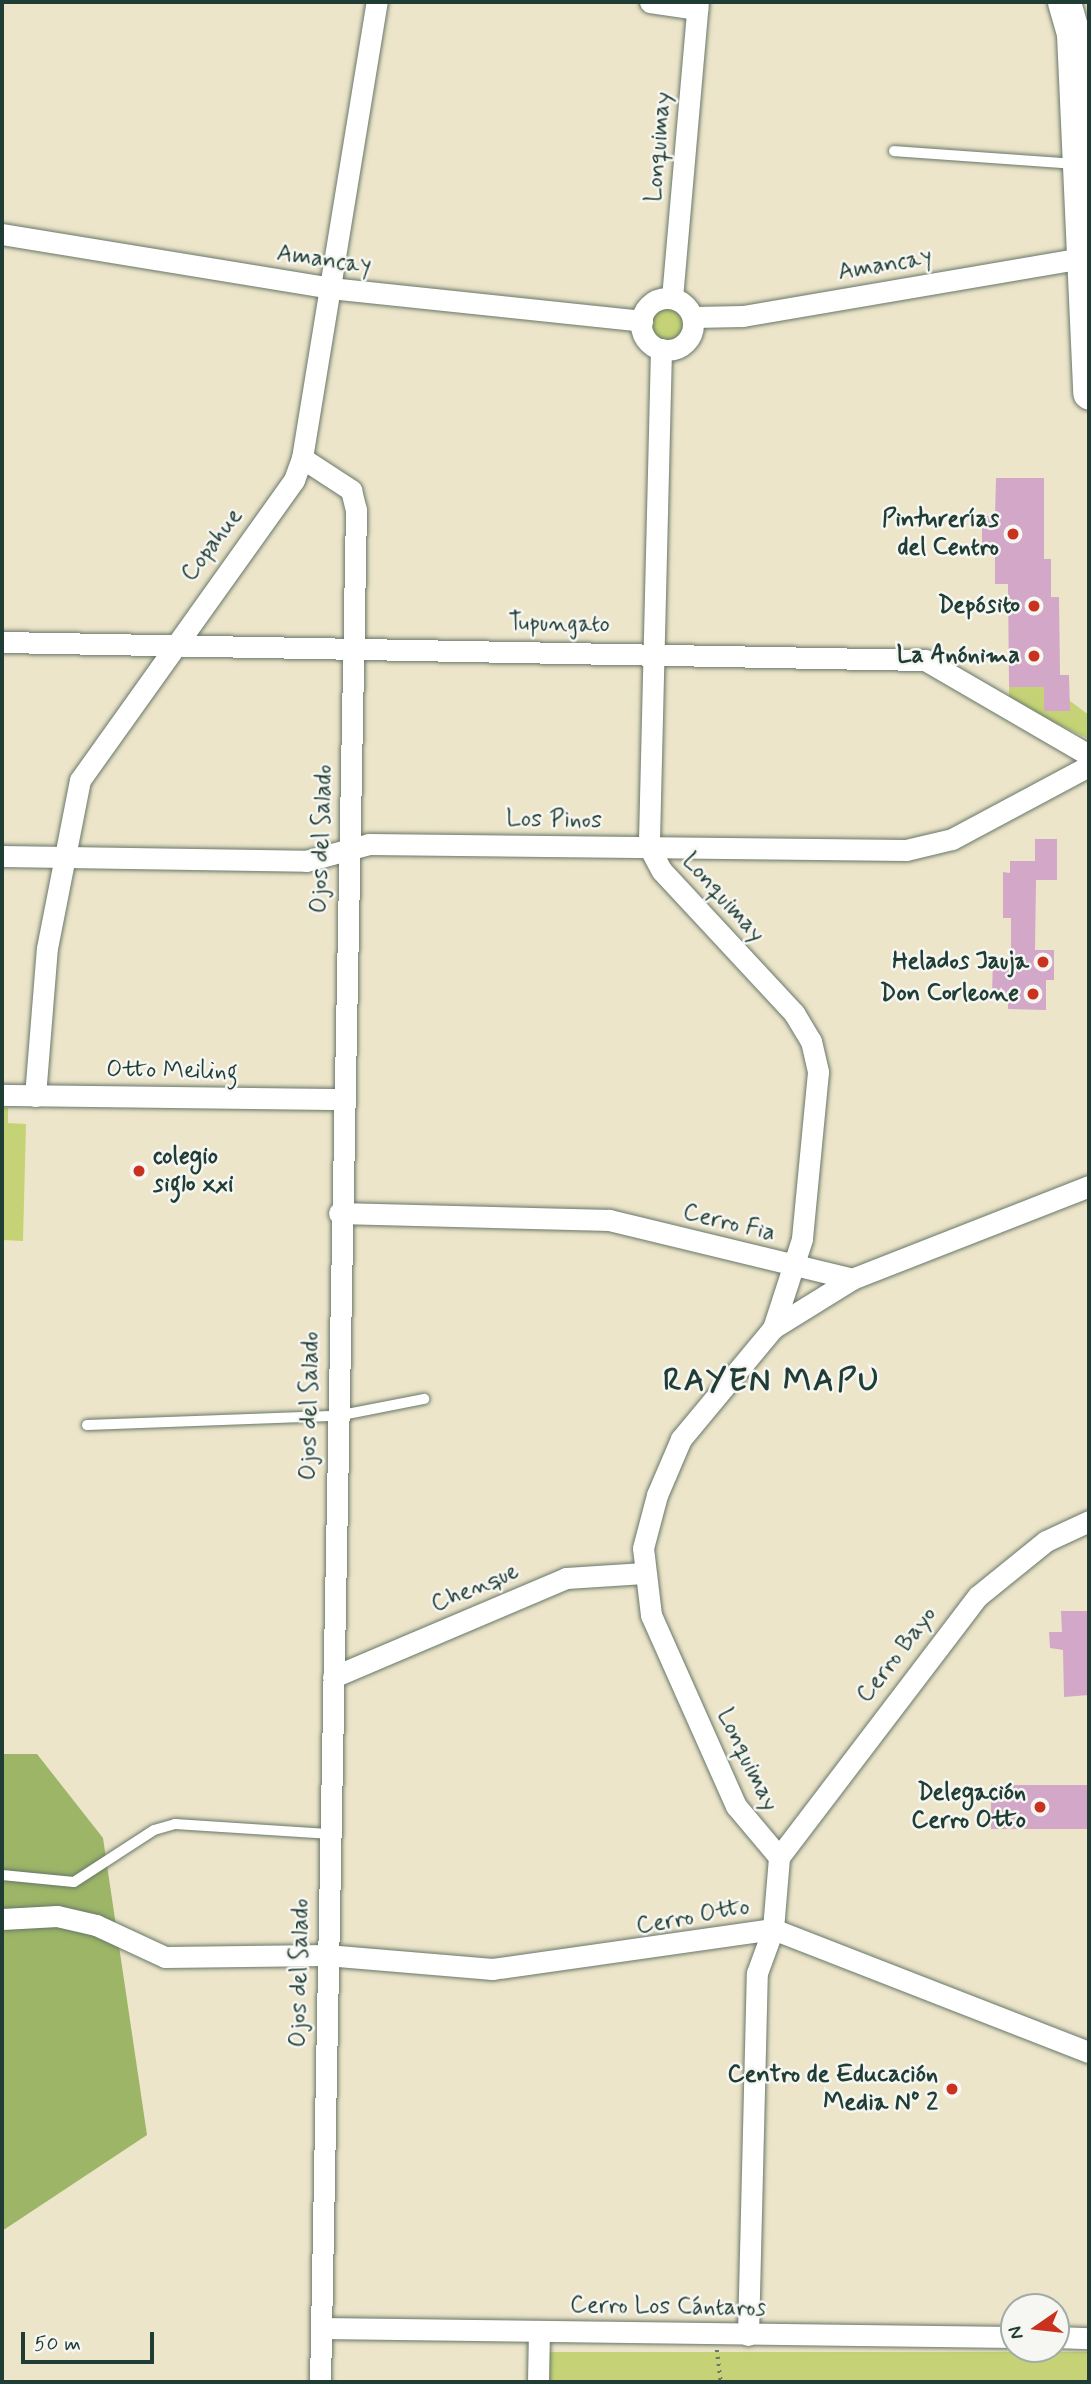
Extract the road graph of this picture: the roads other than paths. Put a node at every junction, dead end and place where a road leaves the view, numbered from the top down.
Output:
1 (377, 2) edge
2 (650, 2) edge
3 (1064, 2) edge
4 (698, 5) edge
5 (1076, 18) edge
6 (894, 152) dead end
7 (1081, 164) junction
8 (2, 234) edge
9 (1087, 257) edge
10 (330, 288) junction
11 (672, 298) junction
12 (693, 317) junction
13 (642, 321) junction
14 (661, 349) junction
15 (1089, 393) edge
16 (302, 458) junction
17 (2, 642) edge
18 (173, 645) junction
19 (354, 645) junction
20 (654, 652) junction
21 (1089, 755) edge
22 (1089, 766) edge
23 (649, 847) junction
24 (347, 849) junction
25 (2, 856) edge
26 (64, 858) junction
27 (2, 1096) edge
28 (35, 1096) junction
29 (341, 1099) junction
30 (1089, 1186) edge
31 (339, 1213) junction
32 (797, 1267) junction
33 (852, 1279) junction
34 (773, 1328) junction
35 (424, 1399) dead end
36 (337, 1416) junction
37 (87, 1425) dead end
38 (1089, 1521) edge
39 (644, 1573) junction
40 (333, 1677) junction
41 (328, 1834) junction
42 (779, 1857) junction
43 (2, 1875) edge
44 (2, 1919) edge
45 (773, 1929) junction
46 (326, 1955) junction
47 (1089, 2052) edge
48 (321, 2328) junction
49 (539, 2332) junction
50 (748, 2335) junction
51 (1000, 2337) edge
52 (1070, 2337) edge
53 (1089, 2338) edge
54 (320, 2382) edge
55 (538, 2382) edge

1 - 10 street, Copahue
2 - 4 street
3 - 5 main road
4 - 11 street, Lonquimay
5 - 7 main road
6 - 7 lane
7 - 9 main road
8 - 10 street, Amancay
9 - 12 street, Amancay
9 - 15 main road
10 - 13 street, Amancay
10 - 16 street, Copahue
11 - 12 street
11 - 13 street
12 - 14 street
13 - 14 street
14 - 20 street, Lonquimay
16 - 18 street, Copahue
16 - 19 street, Ojos del Salado
17 - 18 street, Tupungato
18 - 19 street, Tupungato
18 - 26 street, Copahue
19 - 20 street, Tupungato
19 - 24 street, Ojos del Salado
20 - 21 street, Tupungato
20 - 23 street, Lonquimay
22 - 23 street, Los Pinos
23 - 24 street, Los Pinos
23 - 32 street, Lonquimay
24 - 26 street, Los Pinos
24 - 29 street, Ojos del Salado
25 - 26 street, Los Pinos
26 - 28 street, Copahue
27 - 28 street, Otto Meiling
28 - 29 street, Otto Meiling
29 - 31 street, Ojos del Salado
30 - 33 street
31 - 32 street, Cerro Fia
31 - 36 street, Ojos del Salado
32 - 33 street, Cerro Fia
32 - 34 street, Lonquimay
33 - 34 street, Lonquimay
34 - 39 street, Lonquimay
35 - 36 lane
36 - 37 lane
36 - 40 street, Ojos del Salado
38 - 42 street, Cerro Bayo
39 - 40 street, Chenque
39 - 42 street, Lonquimay
40 - 41 street, Ojos del Salado
41 - 43 lane
41 - 46 street, Ojos del Salado
42 - 45 street
44 - 46 street, Cerro Otto
45 - 46 street, Cerro Otto
45 - 47 street, Cerro Otto
45 - 50 street
46 - 48 street, Ojos del Salado
48 - 49 street, Cerro Los Cántaros
48 - 54 street, Ojos del Salado
49 - 50 street, Cerro Los Cántaros
49 - 55 street
50 - 51 street, Cerro Los Cántaros
52 - 53 street

